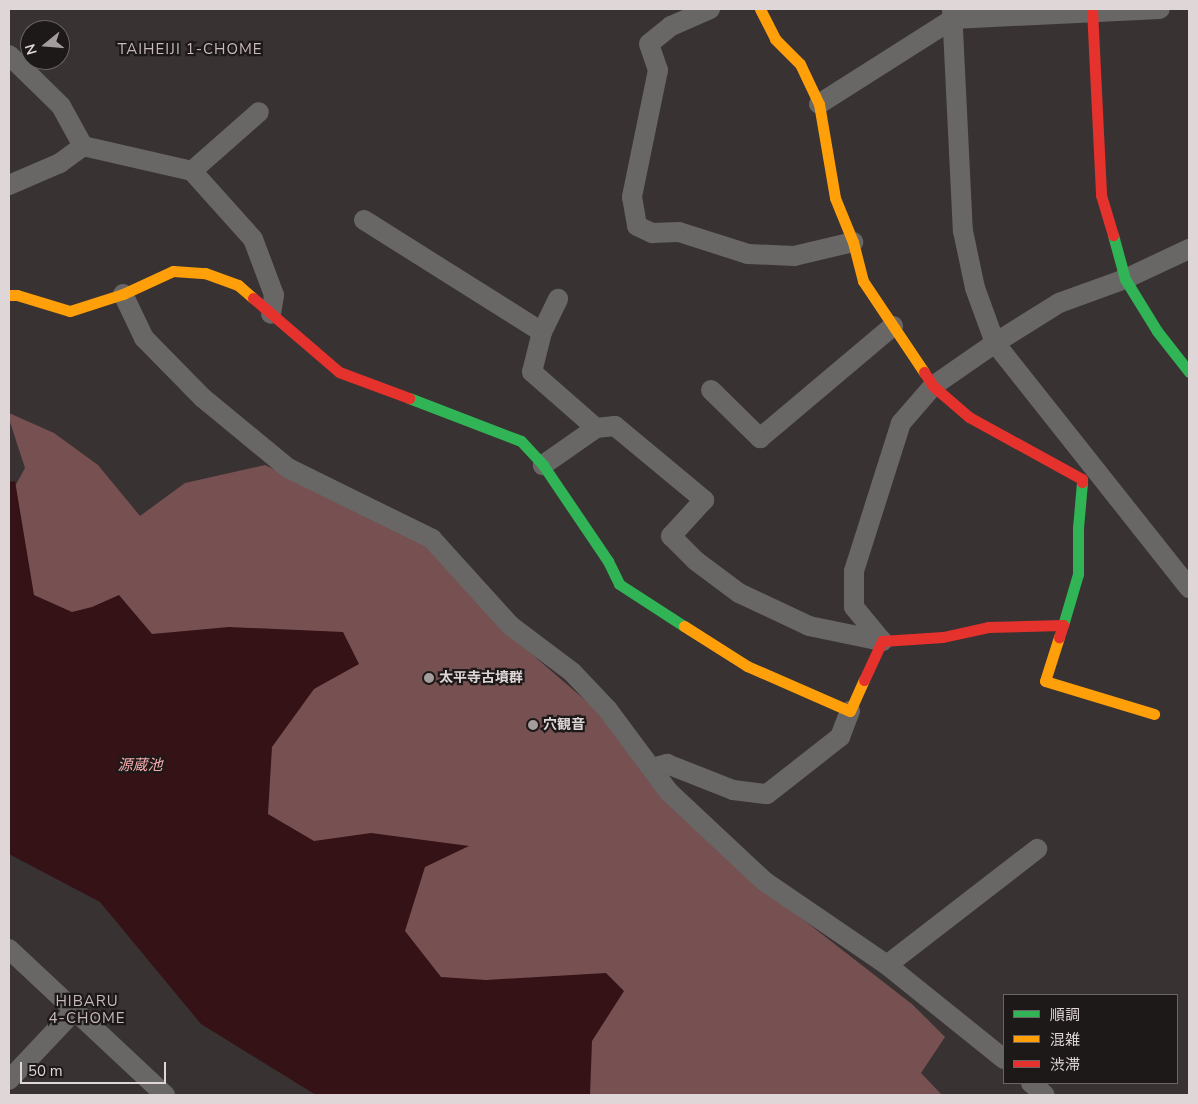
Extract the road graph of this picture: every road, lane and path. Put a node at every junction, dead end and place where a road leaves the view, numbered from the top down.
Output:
1 (710, 9) edge
2 (760, 9) edge
3 (1160, 9) edge
4 (1092, 11) edge
5 (952, 14) edge
6 (9, 55) edge
7 (819, 104) junction
8 (259, 112) dead end
9 (83, 146) junction
10 (192, 171) junction
11 (9, 185) edge
12 (364, 220) dead end
13 (853, 242) junction
14 (1189, 249) edge
15 (1125, 279) junction
16 (9, 294) edge
17 (123, 294) junction
18 (558, 300) dead end
19 (271, 314) junction
20 (893, 326) junction
21 (542, 332) junction
22 (995, 342) junction
23 (1189, 372) edge
24 (933, 386) junction
25 (711, 390) dead end
26 (596, 428) junction
27 (543, 465) junction
28 (1189, 588) edge
29 (1063, 625) junction
30 (882, 641) junction
31 (850, 711) junction
32 (1154, 714) dead end
33 (652, 768) junction
34 (1036, 849) dead end
35 (9, 949) edge
36 (887, 965) junction
37 (75, 1010) junction
38 (1003, 1058) edge
39 (9, 1080) edge
40 (1032, 1084) edge
41 (165, 1095) edge
42 (1044, 1095) edge

1 - 13 street
2 - 7 street
3 - 4 street
4 - 5 street
4 - 15 street
5 - 7 street
5 - 22 street
6 - 9 street
7 - 13 street
8 - 10 street
9 - 10 street
9 - 11 street
10 - 19 street
12 - 21 street
13 - 20 street
14 - 15 street
15 - 22 street
15 - 23 street
16 - 17 street
17 - 19 street
17 - 33 street
18 - 21 street
19 - 27 street
20 - 24 street
20 - 25 street
21 - 26 street
22 - 24 street
22 - 28 street
24 - 29 street
24 - 30 street
26 - 27 street
26 - 30 street
27 - 31 street
29 - 30 street
29 - 32 street
30 - 31 street
31 - 33 street
33 - 36 street
34 - 36 street
35 - 37 street
36 - 38 street
37 - 39 street
37 - 41 street
40 - 42 street

